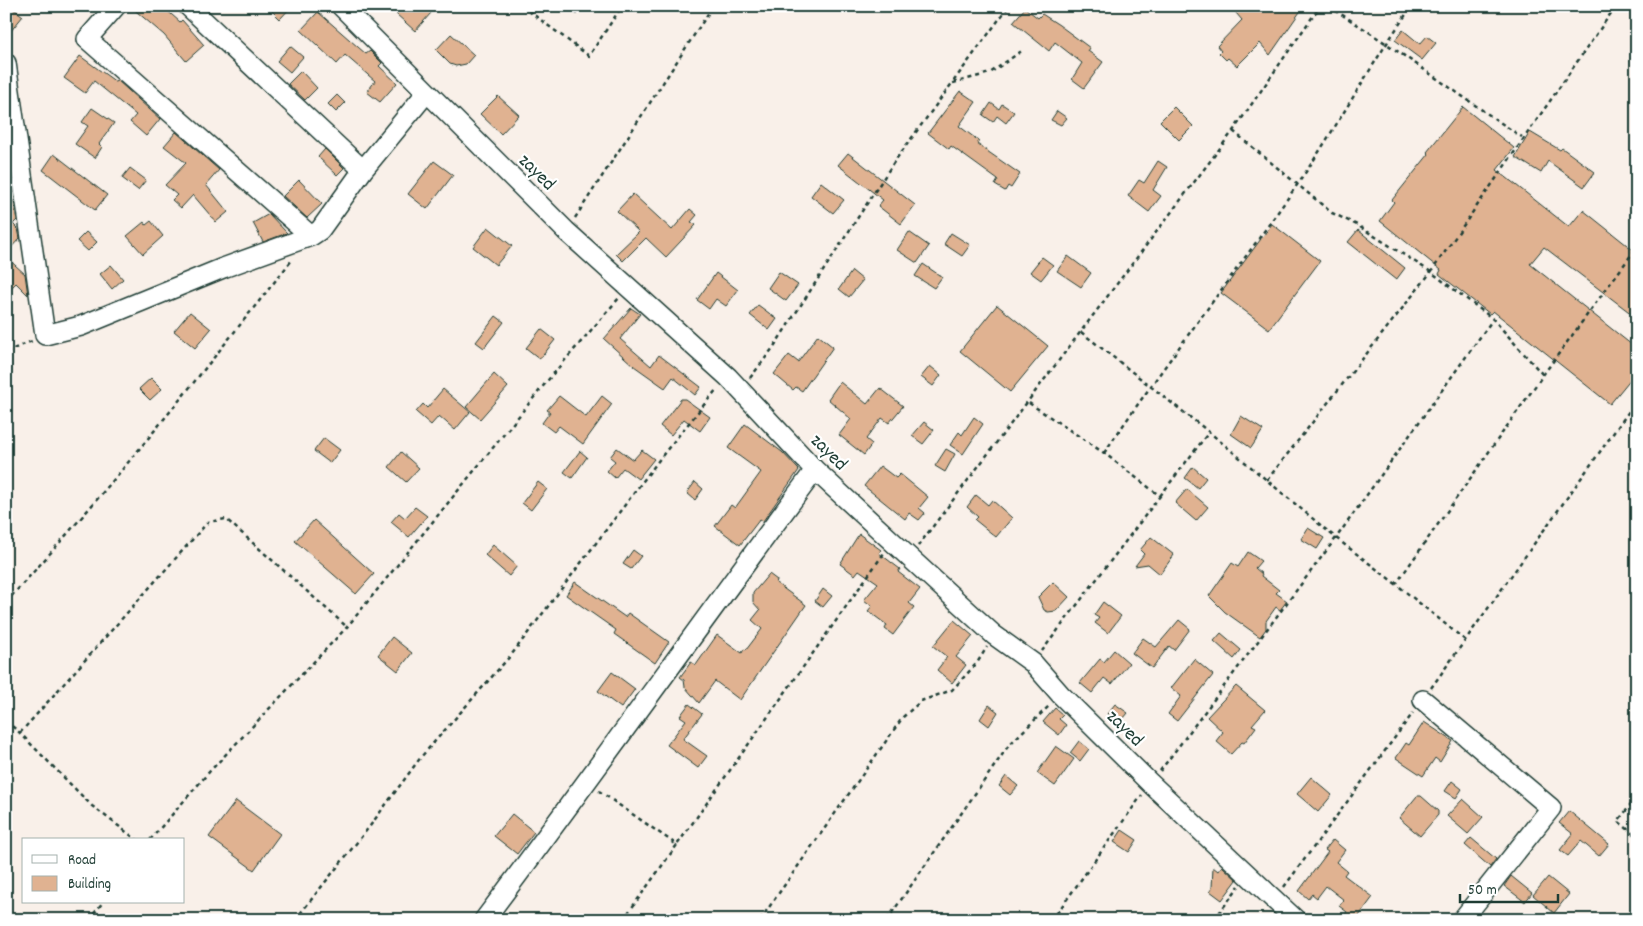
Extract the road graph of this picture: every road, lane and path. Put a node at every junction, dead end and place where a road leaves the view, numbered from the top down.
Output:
1 (116, 6) edge
2 (188, 6) edge
3 (341, 6) edge
4 (522, 6) edge
5 (568, 6) edge
6 (622, 6) edge
7 (713, 6) edge
8 (1009, 6) edge
9 (1320, 6) edge
10 (1328, 6) edge
11 (1412, 6) edge
12 (1616, 6) edge
13 (580, 16) dead end
14 (1387, 42) junction
15 (1023, 50) dead end
16 (6, 63) edge
17 (952, 83) junction
18 (427, 92) junction
19 (1233, 131) junction
20 (1522, 137) junction
21 (363, 170) junction
22 (1297, 184) junction
23 (566, 231) junction
24 (311, 236) junction
25 (1637, 247) edge
26 (293, 258) dead end
27 (1431, 272) junction
28 (629, 288) junction
29 (1493, 319) junction
30 (1081, 332) junction
31 (45, 335) junction
32 (6, 352) edge
33 (1543, 375) junction
34 (734, 383) junction
35 (1149, 386) junction
36 (1637, 400) edge
37 (1029, 403) junction
38 (1209, 432) junction
39 (1104, 453) junction
40 (815, 470) junction
41 (1268, 480) junction
42 (1160, 496) junction
43 (1336, 538) junction
44 (893, 540) junction
45 (910, 558) junction
46 (1396, 584) junction
47 (6, 602) edge
48 (347, 627) junction
49 (994, 635) junction
50 (1466, 640) junction
51 (1033, 663) junction
52 (1061, 695) junction
53 (1423, 700) junction
54 (6, 721) edge
55 (20, 733) junction
56 (587, 783) junction
57 (1150, 783) junction
58 (1637, 797) edge
59 (1637, 837) edge
60 (134, 838) edge
61 (152, 838) edge
62 (677, 845) junction
63 (1248, 874) junction
64 (1274, 900) junction
65 (101, 904) edge
66 (89, 920) edge
67 (296, 920) edge
68 (484, 920) edge
69 (623, 920) edge
70 (760, 920) edge
71 (887, 920) edge
72 (1052, 920) edge
73 (1214, 920) edge
74 (1296, 920) edge
75 (1462, 920) edge

1 - 24 street
2 - 21 street
3 - 18 street, zayed
4 - 6 path
5 - 13 path
7 - 23 path
8 - 17 path
9 - 19 path
10 - 14 path
11 - 14 path
12 - 20 path
14 - 20 path
14 - 22 path
15 - 17 path
16 - 31 street
17 - 34 path
18 - 21 street
18 - 23 street, zayed
19 - 22 path
19 - 30 path
20 - 27 path
21 - 24 street
22 - 27 path
22 - 35 path
23 - 28 street, zayed
24 - 31 street
25 - 33 path
26 - 47 path
27 - 29 path
27 - 41 path
28 - 34 street, zayed
28 - 48 path
29 - 33 path
29 - 43 path
30 - 35 path
30 - 37 path
31 - 32 path
33 - 46 path
34 - 40 street, zayed
34 - 67 path
35 - 38 path
35 - 39 path
36 - 50 path
37 - 39 path
37 - 45 path
38 - 41 path
38 - 42 path
39 - 42 path
40 - 44 street, zayed
40 - 56 street
41 - 43 path
42 - 51 path
43 - 46 path
43 - 57 path
44 - 45 street, zayed
44 - 62 path
45 - 49 street, zayed
46 - 50 path
48 - 55 path
48 - 61 path
49 - 51 street, zayed
49 - 70 path
50 - 53 path
51 - 52 street, zayed
52 - 57 street, zayed
52 - 71 path
53 - 64 path
53 - 75 street
54 - 55 path
55 - 60 path
56 - 62 path
56 - 68 street
57 - 63 street, zayed
57 - 72 path
58 - 59 path
62 - 69 path
63 - 64 street, zayed
63 - 73 path
64 - 74 street, zayed
65 - 66 path

